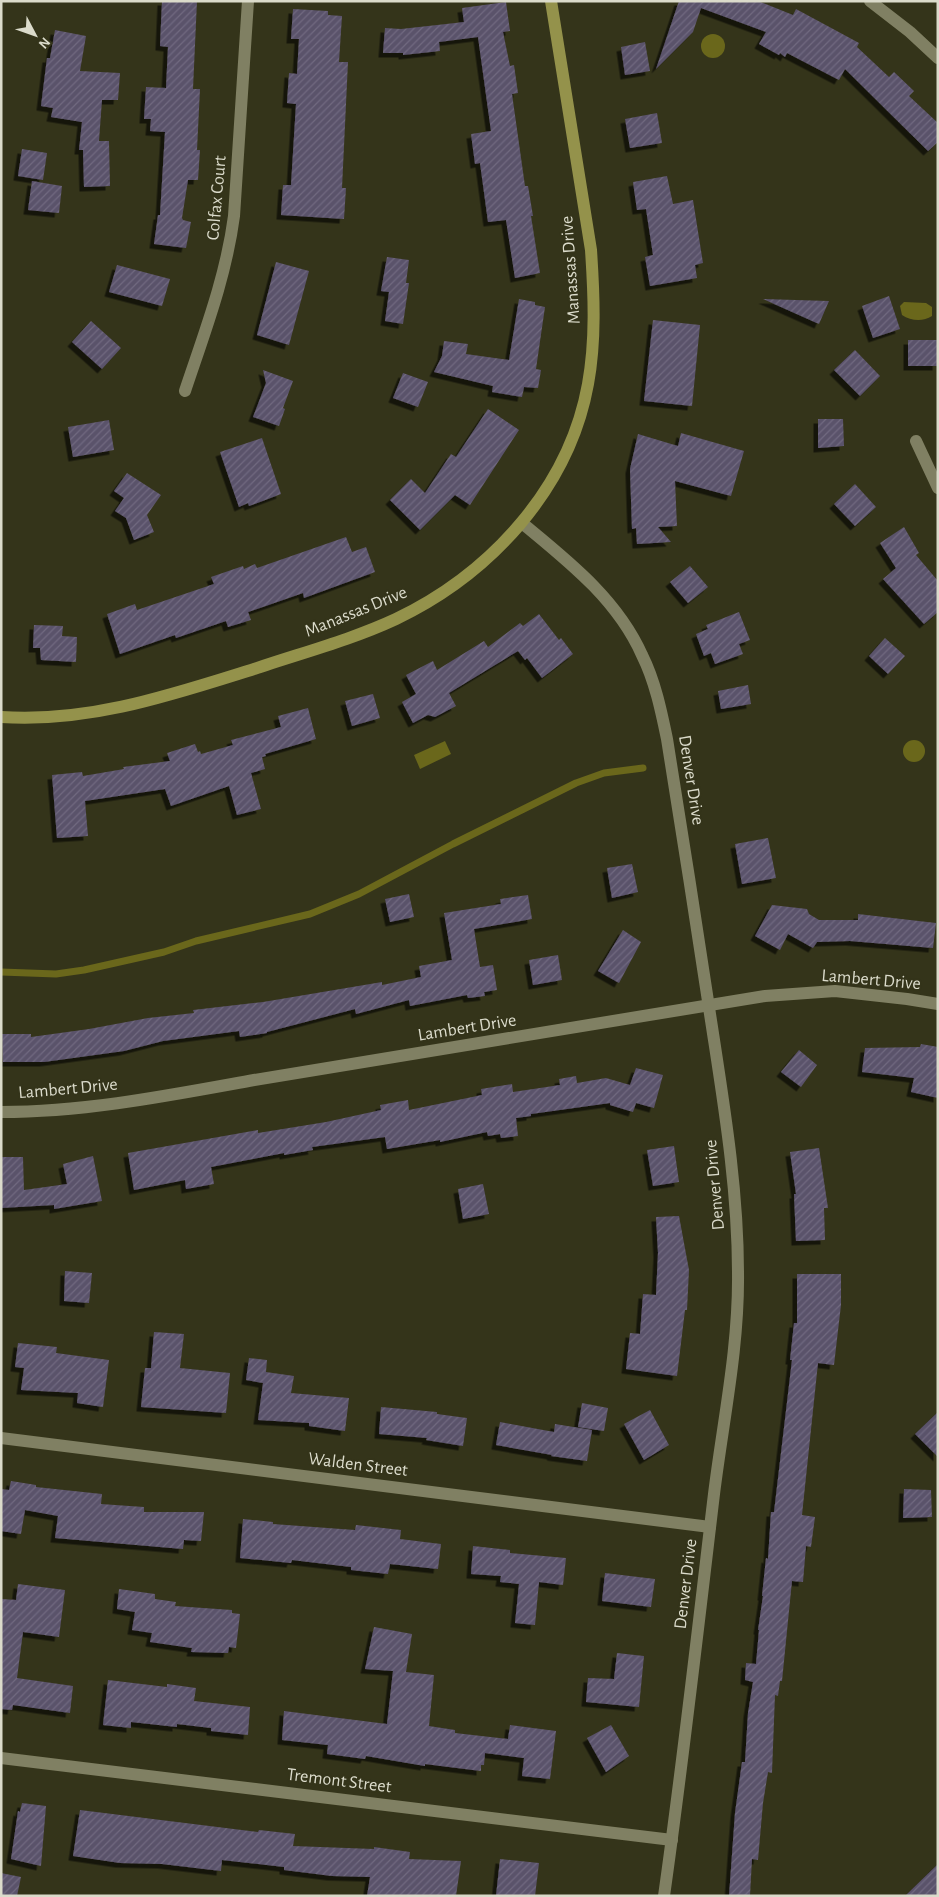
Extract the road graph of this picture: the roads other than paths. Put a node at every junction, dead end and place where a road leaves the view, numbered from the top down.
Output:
1 (248, 1) edge
2 (551, 1) edge
3 (870, 1) edge
4 (938, 58) edge
5 (185, 391) dead end
6 (916, 441) dead end
7 (938, 488) edge
8 (522, 523) junction
9 (1, 718) edge
10 (938, 1004) edge
11 (709, 1005) junction
12 (1, 1112) edge
13 (1, 1438) edge
14 (710, 1527) junction
15 (1, 1758) edge
16 (672, 1840) junction
17 (664, 1896) edge

1 - 5 street, Colfax Court
2 - 8 main road, Manassas Drive
3 - 4 street
6 - 7 street
8 - 9 main road, Manassas Drive
8 - 11 street, Denver Drive
10 - 11 street, Lambert Drive
11 - 12 street, Lambert Drive
11 - 14 street, Denver Drive
13 - 14 street, Walden Street
14 - 16 street, Denver Drive
15 - 16 street, Tremont Street
16 - 17 street, Denver Drive

